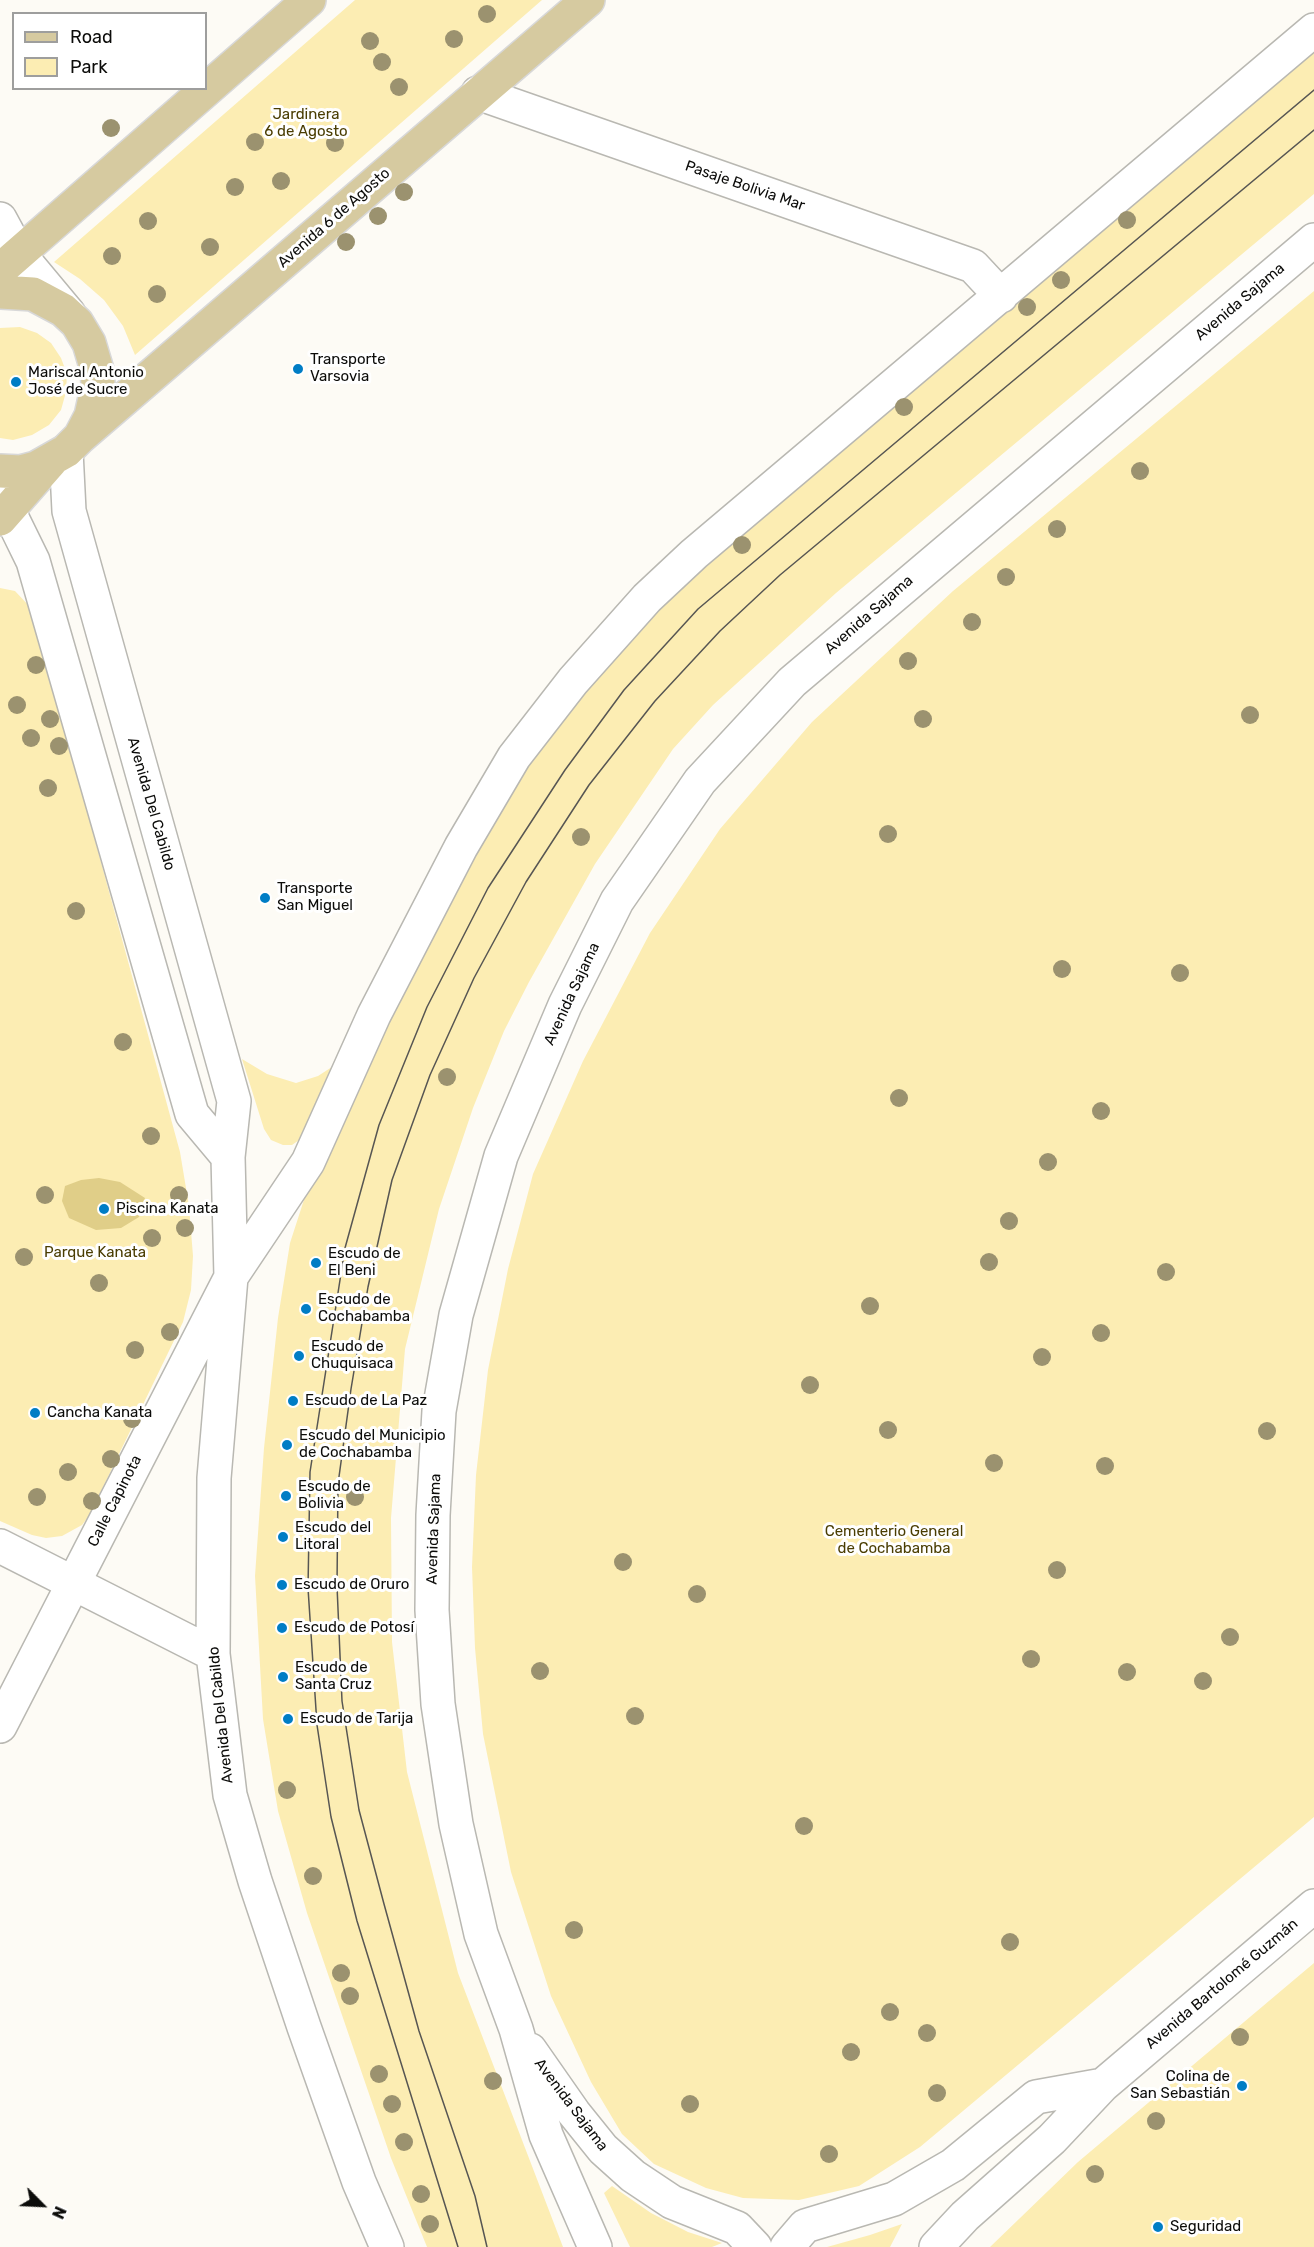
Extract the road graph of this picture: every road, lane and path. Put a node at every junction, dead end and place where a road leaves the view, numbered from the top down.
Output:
1 (309, 0) edge
2 (588, 0) edge
3 (1314, 30) edge
4 (207, 89) edge
5 (206, 90) edge
6 (478, 93) junction
7 (0, 219) edge
8 (1314, 240) edge
9 (9, 262) edge
10 (0, 292) edge
11 (1001, 296) junction
12 (76, 323) junction
13 (66, 450) junction
14 (0, 471) edge
15 (3, 510) edge
16 (228, 1157) junction
17 (231, 1276) junction
18 (0, 1546) edge
19 (73, 1584) junction
20 (213, 1654) junction
21 (0, 1726) edge
22 (1314, 1906) edge
23 (516, 2029) junction
24 (1103, 2085) junction
25 (387, 2247) edge
26 (595, 2247) edge
27 (755, 2247) edge
28 (787, 2247) edge
29 (936, 2247) edge

1 - 4 main road
2 - 6 main road, Avenida 6 de Agosto
3 - 11 street
5 - 9 main road
6 - 11 street, Pasaje Bolivia Mar
6 - 13 main road, Avenida 6 de Agosto
7 - 9 street
8 - 23 street, Avenida Sajama
9 - 12 street
10 - 12 main road
11 - 17 street
12 - 13 main road
13 - 14 main road
13 - 15 main road, Avenida 6 de Agosto
13 - 16 street, Avenida Del Cabildo
15 - 16 street
16 - 17 street, Avenida Del Cabildo
17 - 19 street, Calle Capinota
17 - 20 street, Avenida Del Cabildo
18 - 19 street
19 - 20 street
19 - 21 street, Calle Capinota
20 - 25 street, Avenida Del Cabildo
22 - 24 street, Avenida Bartolomé Guzmán
23 - 26 street, Avenida Sajama
23 - 27 street, Avenida Sajama
24 - 28 street
24 - 29 street, Avenida Bartolomé Guzmán

